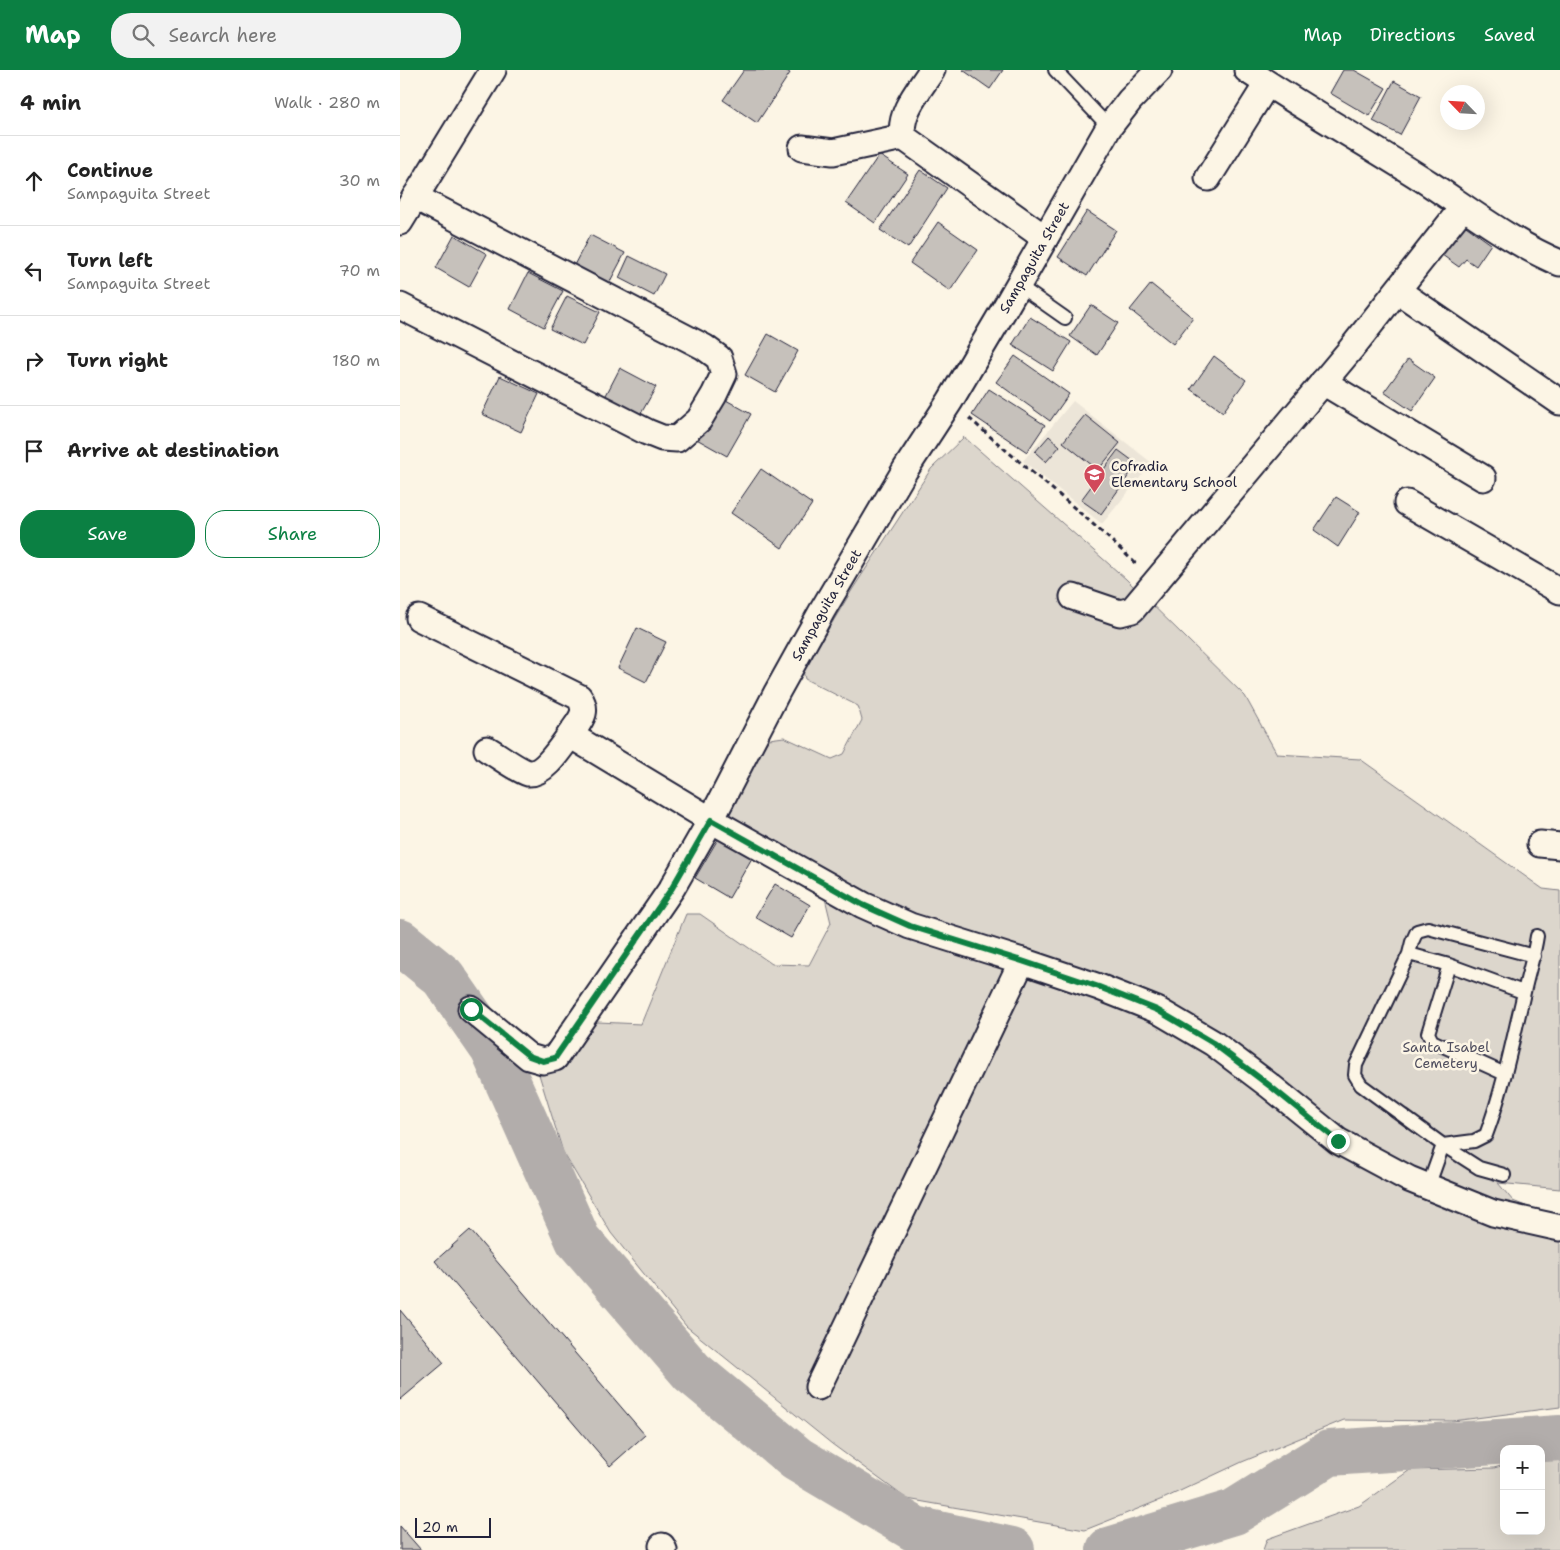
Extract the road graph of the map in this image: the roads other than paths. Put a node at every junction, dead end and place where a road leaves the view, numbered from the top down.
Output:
1 (493, 70) edge
2 (932, 70) edge
3 (1055, 70) edge
4 (1160, 70) edge
5 (1246, 70) edge
6 (1267, 84) junction
7 (1109, 127) junction
8 (903, 137) junction
9 (802, 148) dead end
10 (1208, 178) dead end
11 (415, 197) junction
12 (1463, 207) junction
13 (400, 222) edge
14 (1045, 238) junction
15 (1560, 263) edge
16 (1018, 285) junction
17 (1398, 291) junction
18 (400, 306) edge
19 (1066, 318) dead end
20 (1323, 382) junction
21 (1557, 392) edge
22 (1483, 478) dead end
23 (1407, 503) dead end
24 (1560, 591) edge
25 (1073, 597) dead end
26 (419, 618) dead end
27 (570, 735) junction
28 (487, 749) dead end
29 (711, 820) junction
30 (1537, 936) dead end
31 (1409, 954) junction
32 (1534, 956) junction
33 (1022, 961) junction
34 (1449, 965) junction
35 (1523, 992) junction
36 (471, 1009) dead end
37 (1505, 1074) junction
38 (1443, 1145) junction
39 (1504, 1175) dead end
40 (1428, 1187) junction
41 (1560, 1228) edge
42 (818, 1387) dead end

1 - 11 street
2 - 8 street
3 - 7 lane
4 - 7 street, Sampaguita Street
5 - 6 street
6 - 10 street
6 - 12 street
7 - 14 street, Sampaguita Street
8 - 9 street
8 - 14 street
11 - 13 street
11 - 18 street
12 - 15 street
12 - 17 street
14 - 16 street, Sampaguita Street
16 - 19 lane
16 - 29 street, Sampaguita Street
17 - 20 street
17 - 21 street
20 - 22 street
20 - 25 street
23 - 24 street
26 - 27 street
27 - 28 street
27 - 29 street
29 - 33 street
29 - 36 street, Sampaguita Street
30 - 32 lane
31 - 32 lane
31 - 34 lane
31 - 38 lane
32 - 35 lane
33 - 40 street
33 - 42 street
34 - 35 lane
34 - 37 lane
35 - 37 lane
37 - 38 lane
38 - 39 lane
38 - 40 lane
40 - 41 street

